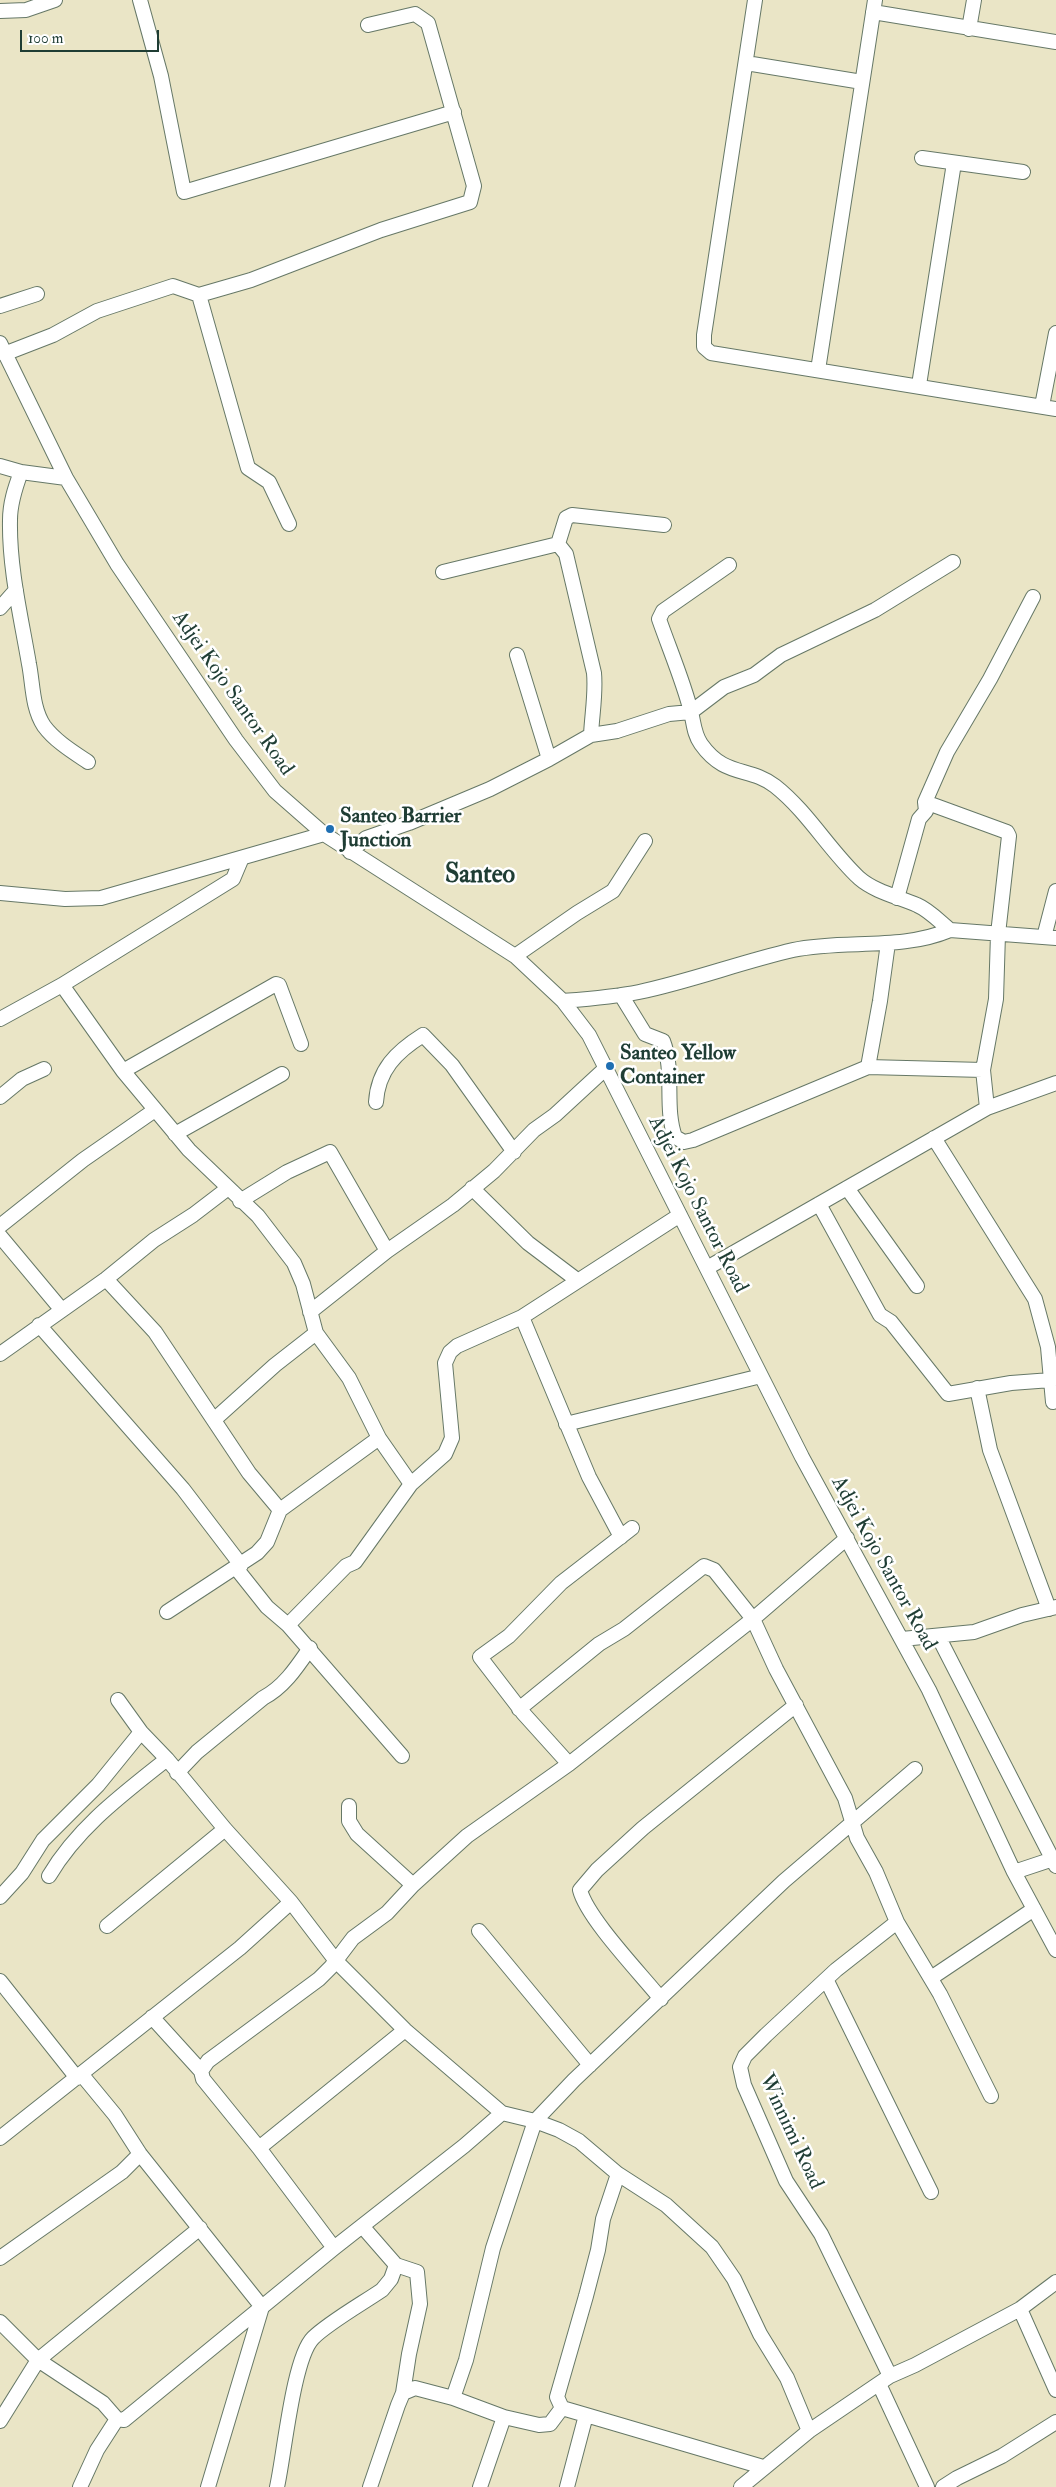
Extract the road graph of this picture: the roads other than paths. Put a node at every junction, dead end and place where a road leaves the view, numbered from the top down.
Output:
1 (55, 0) edge
2 (140, 0) edge
3 (755, 0) edge
4 (974, 0) edge
5 (874, 6) edge
6 (0, 11) edge
7 (368, 25) dead end
8 (969, 29) junction
9 (1056, 42) edge
10 (746, 63) junction
11 (862, 82) junction
12 (454, 112) junction
13 (922, 158) dead end
14 (954, 163) junction
15 (1024, 172) dead end
16 (38, 294) dead end
17 (199, 295) junction
18 (0, 306) edge
19 (1056, 333) edge
20 (2, 349) edge
21 (818, 370) junction
22 (919, 385) junction
23 (1042, 406) junction
24 (1056, 408) edge
25 (0, 466) edge
26 (21, 472) junction
27 (66, 478) junction
28 (289, 524) dead end
29 (664, 525) dead end
30 (558, 544) junction
31 (953, 562) dead end
32 (729, 564) dead end
33 (443, 572) dead end
34 (16, 590) junction
35 (1033, 597) dead end
36 (0, 608) edge
37 (517, 655) dead end
38 (691, 712) junction
39 (591, 735) junction
40 (549, 759) junction
41 (88, 762) dead end
42 (925, 802) junction
43 (324, 834) junction
44 (645, 841) dead end
45 (350, 852) junction
46 (241, 860) junction
47 (1056, 891) edge
48 (0, 893) edge
49 (897, 898) junction
50 (950, 930) junction
51 (998, 934) junction
52 (1050, 938) edge
53 (888, 943) junction
54 (515, 956) junction
55 (62, 985) junction
56 (621, 995) junction
57 (563, 1001) junction
58 (0, 1019) edge
59 (301, 1044) dead end
60 (868, 1067) junction
61 (606, 1068) junction
62 (44, 1069) dead end
63 (983, 1070) junction
64 (123, 1071) junction
65 (282, 1074) dead end
66 (1056, 1083) edge
67 (0, 1097) edge
68 (376, 1102) dead end
69 (987, 1108) junction
70 (155, 1110) junction
71 (175, 1134) junction
72 (934, 1138) junction
73 (514, 1152) junction
74 (472, 1188) junction
75 (847, 1188) junction
76 (227, 1189) junction
77 (240, 1201) junction
78 (819, 1204) junction
79 (680, 1215) junction
80 (0, 1226) edge
81 (0, 1236) edge
82 (387, 1251) junction
83 (707, 1268) junction
84 (106, 1279) junction
85 (577, 1280) junction
86 (917, 1286) dead end
87 (61, 1309) junction
88 (310, 1312) junction
89 (522, 1317) junction
90 (38, 1326) junction
91 (316, 1333) junction
92 (0, 1354) edge
93 (762, 1376) junction
94 (1051, 1380) junction
95 (977, 1388) junction
96 (1053, 1402) dead end
97 (214, 1419) junction
98 (566, 1424) junction
99 (379, 1438) junction
100 (411, 1484) junction
101 (280, 1510) junction
102 (632, 1528) dead end
103 (621, 1537) junction
104 (847, 1538) junction
105 (238, 1567) junction
106 (1053, 1608) edge
107 (167, 1612) dead end
108 (753, 1619) junction
109 (288, 1625) junction
110 (938, 1636) junction
111 (902, 1639) junction
112 (310, 1648) junction
113 (118, 1700) dead end
114 (796, 1705) junction
115 (519, 1709) junction
116 (140, 1732) junction
117 (402, 1756) dead end
118 (168, 1759) junction
119 (569, 1764) junction
120 (915, 1769) dead end
121 (177, 1773) junction
122 (348, 1806) dead end
123 (852, 1822) junction
124 (225, 1829) junction
125 (1055, 1862) edge
126 (1014, 1872) junction
127 (49, 1876) dead end
128 (413, 1885) junction
129 (0, 1897) edge
130 (292, 1902) junction
131 (1034, 1909) junction
132 (896, 1922) junction
133 (107, 1926) dead end
134 (479, 1931) dead end
135 (1056, 1950) edge
136 (336, 1961) junction
137 (931, 1978) junction
138 (827, 1981) junction
139 (0, 1982) edge
140 (661, 1998) junction
141 (152, 2017) junction
142 (406, 2030) junction
143 (590, 2065) junction
144 (201, 2071) junction
145 (80, 2076) junction
146 (991, 2096) dead end
147 (502, 2113) junction
148 (536, 2121) junction
149 (0, 2137) edge
150 (259, 2148) junction
151 (140, 2154) junction
152 (618, 2174) junction
153 (931, 2192) dead end
154 (362, 2226) junction
155 (200, 2228) junction
156 (334, 2248) junction
157 (0, 2258) edge
158 (396, 2265) junction
159 (1056, 2282) edge
160 (262, 2307) junction
161 (1020, 2309) junction
162 (0, 2322) edge
163 (38, 2360) junction
164 (885, 2380) junction
165 (1056, 2390) edge
166 (404, 2393) junction
167 (453, 2398) junction
168 (562, 2408) junction
169 (586, 2415) junction
170 (504, 2417) junction
171 (117, 2419) junction
172 (0, 2421) edge
173 (1056, 2422) edge
174 (809, 2431) junction
175 (763, 2467) junction
176 (571, 2486) edge
177 (80, 2487) edge
178 (208, 2487) edge
179 (278, 2487) edge
180 (370, 2487) edge
181 (480, 2487) edge
182 (741, 2487) edge
183 (927, 2487) edge
184 (943, 2487) edge

1 - 6 street
2 - 12 street
3 - 10 street
4 - 8 street
5 - 8 street
5 - 11 street
7 - 12 street
8 - 9 street
10 - 11 street
10 - 21 street
11 - 21 street
12 - 17 street
13 - 14 street
14 - 15 street
14 - 22 street
16 - 18 street
17 - 20 street
17 - 28 street
19 - 23 street
20 - 27 street, Adjei Kojo Santor Road
21 - 22 street
22 - 23 street
23 - 24 street
25 - 26 street
26 - 27 street
26 - 34 street
27 - 43 street, Adjei Kojo Santor Road
29 - 30 street
30 - 33 street
30 - 39 street
31 - 38 street
32 - 38 street
34 - 36 street
34 - 41 street
35 - 42 street
37 - 40 street
38 - 39 street
38 - 49 street
39 - 40 street
40 - 45 street
42 - 49 street
42 - 51 street
43 - 45 street, Adjei Kojo Santor Road
43 - 46 street
44 - 54 street
45 - 54 street, Adjei Kojo Santor Road
46 - 48 street
46 - 55 street
47 - 52 street
49 - 50 street
50 - 51 street
50 - 53 street
51 - 52 street
51 - 63 street
53 - 56 street
53 - 60 street
54 - 57 street, Adjei Kojo Santor Road
55 - 58 street
55 - 64 street
56 - 57 street
56 - 60 street
57 - 61 street, Adjei Kojo Santor Road
59 - 64 street
60 - 63 street
61 - 73 street
61 - 79 street, Adjei Kojo Santor Road
62 - 67 street
63 - 69 street
64 - 70 street
65 - 71 street
66 - 69 street
68 - 73 street
69 - 72 street
70 - 71 street
70 - 80 street
71 - 76 street
72 - 75 street
72 - 94 street
73 - 74 street
74 - 82 street
74 - 85 street
75 - 78 street
75 - 86 street
76 - 77 street
76 - 84 street
77 - 82 street
77 - 88 street
78 - 83 street
78 - 95 street
79 - 83 street, Adjei Kojo Santor Road
79 - 85 street
81 - 87 street
82 - 88 street
83 - 93 street, Adjei Kojo Santor Road
84 - 87 street
84 - 97 street
85 - 89 street
87 - 90 street
88 - 91 street
89 - 98 street
89 - 100 street
90 - 92 street
90 - 105 street
91 - 97 street
91 - 99 street
93 - 98 street
93 - 104 street, Adjei Kojo Santor Road
94 - 95 street
94 - 96 street
95 - 106 street
97 - 101 street
98 - 103 street
99 - 100 street
99 - 101 street
100 - 109 street
101 - 105 street
102 - 103 street
103 - 115 street
104 - 108 street
104 - 111 street, Adjei Kojo Santor Road
105 - 107 street
105 - 109 street
106 - 110 street
108 - 114 street
108 - 115 street
108 - 119 street
109 - 112 street
110 - 111 street
110 - 125 street
111 - 126 street, Adjei Kojo Santor Road
112 - 117 street
112 - 121 street
113 - 116 street
114 - 123 street
114 - 140 street
115 - 119 street
116 - 118 street
116 - 129 street
118 - 121 street
118 - 127 street
119 - 128 street
120 - 123 street
121 - 124 street
122 - 128 street
123 - 132 street
123 - 140 street
124 - 130 street
124 - 133 street
125 - 126 street
126 - 131 street, Adjei Kojo Santor Road
128 - 136 street
130 - 136 street
130 - 141 street
131 - 135 street, Adjei Kojo Santor Road
131 - 137 street
132 - 137 street
132 - 138 street, Winnimi Road
134 - 143 street
136 - 142 street
136 - 144 street
137 - 146 street
138 - 153 street
138 - 164 street, Winnimi Road
139 - 145 street
140 - 143 street
141 - 144 street
141 - 145 street
142 - 147 street
142 - 150 street
143 - 148 street
144 - 150 street
145 - 149 street
145 - 151 street
147 - 148 street
147 - 154 street
148 - 152 street
148 - 167 street
150 - 156 street
151 - 155 street
151 - 157 street
152 - 168 street
152 - 174 street
154 - 156 street
154 - 158 street
155 - 160 street
155 - 163 street
156 - 160 street
158 - 166 street
158 - 179 street
159 - 161 street
160 - 171 street
160 - 178 street
161 - 164 street
161 - 165 street
162 - 163 street
163 - 171 street
163 - 172 street
164 - 174 street
164 - 183 street, Winnimi Road
166 - 167 street
166 - 180 street
167 - 170 street
168 - 169 street
168 - 170 street
169 - 175 street
169 - 176 street
170 - 181 street
171 - 177 street
173 - 184 street
174 - 175 street
175 - 182 street

